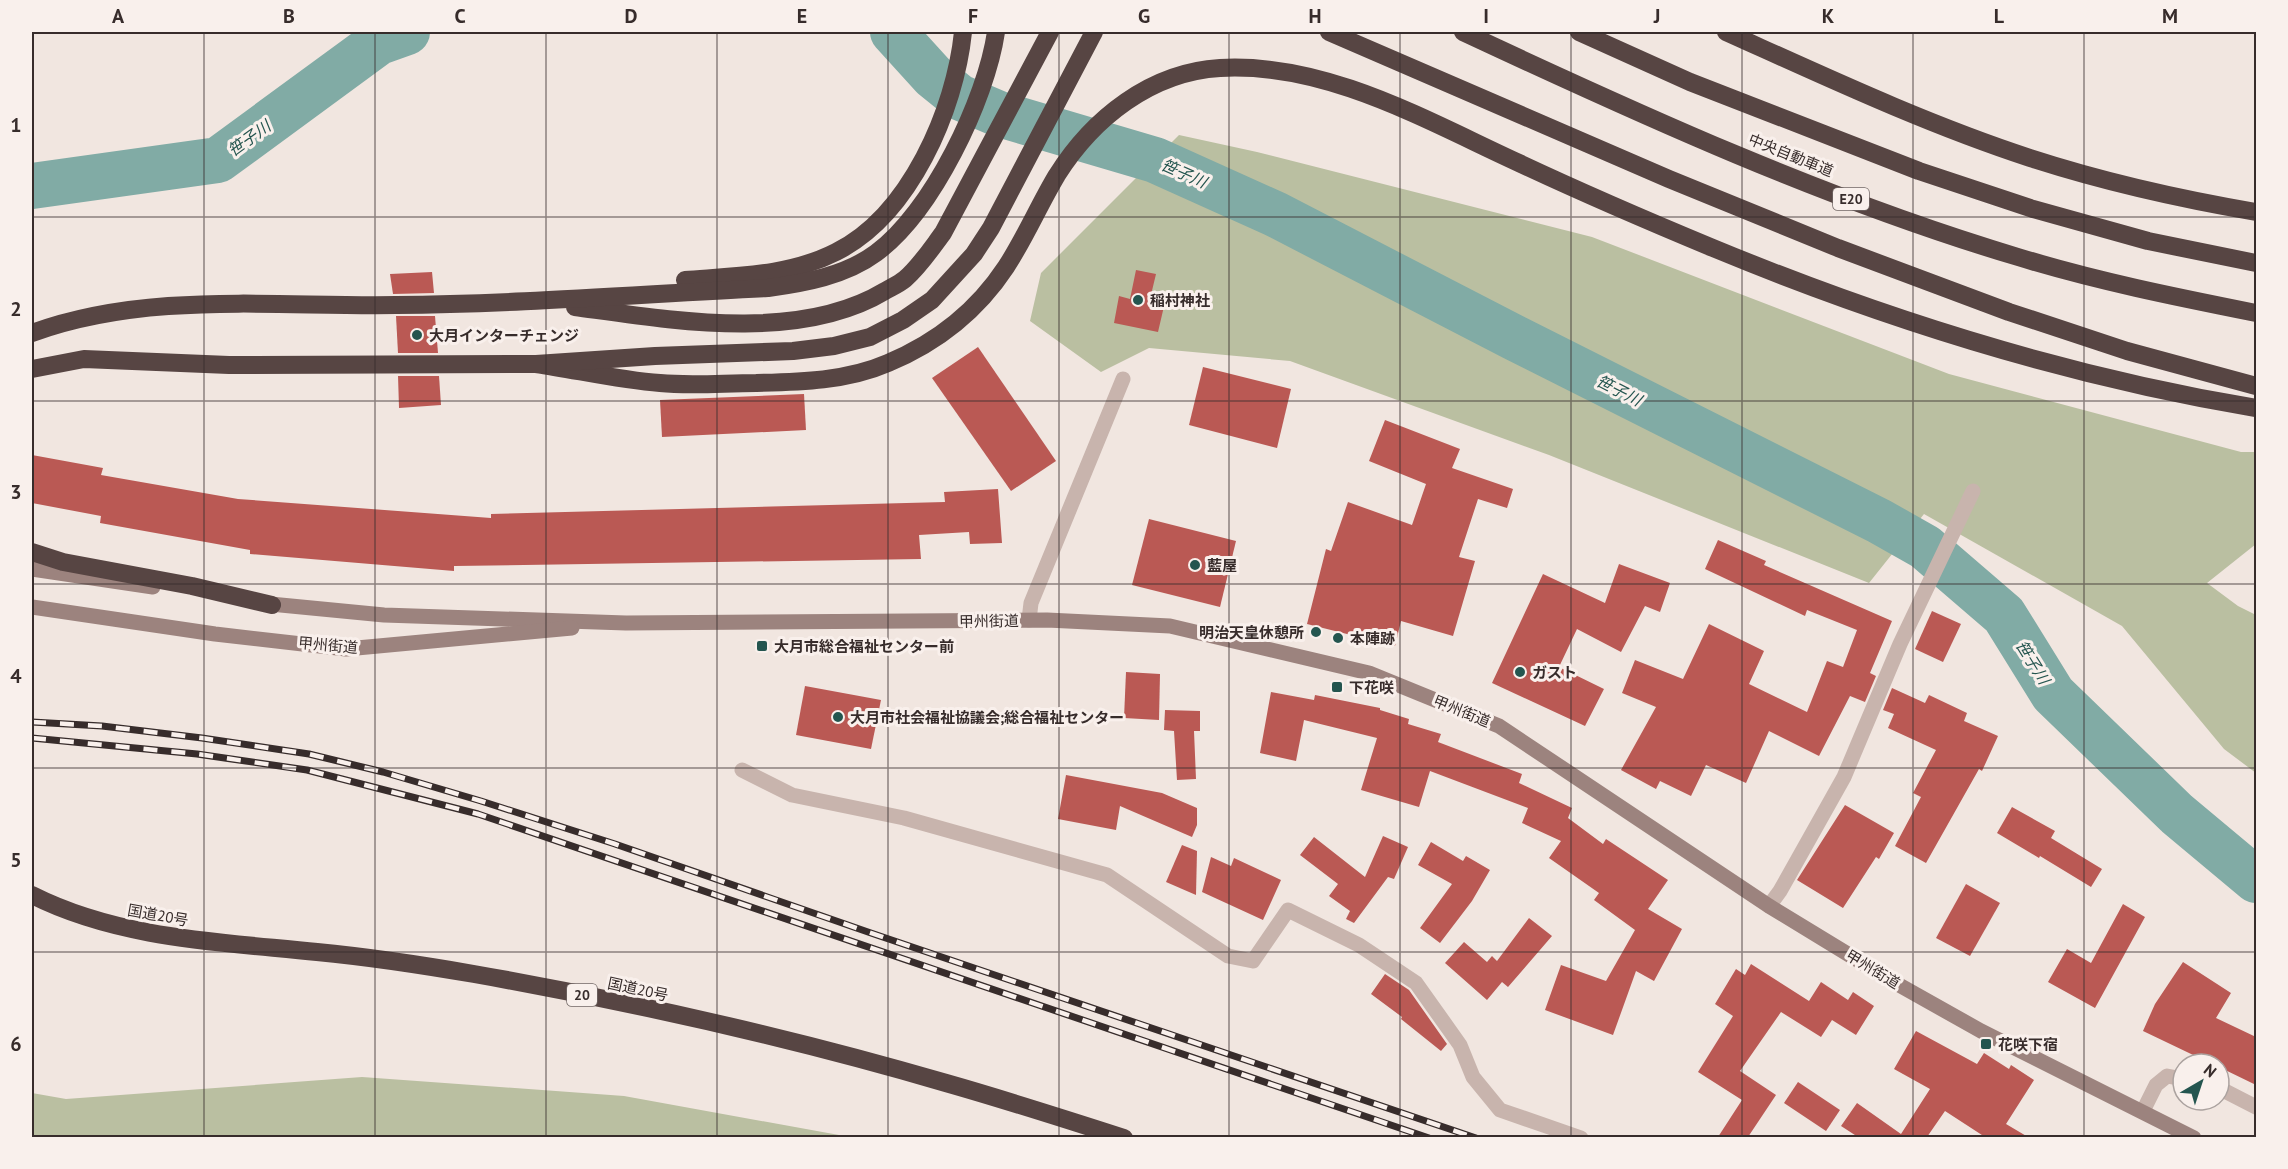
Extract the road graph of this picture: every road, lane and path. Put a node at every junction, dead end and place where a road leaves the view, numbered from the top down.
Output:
1 (963, 32) edge
2 (996, 32) edge
3 (1050, 32) edge
4 (1094, 32) edge
5 (1329, 32) edge
6 (1463, 32) edge
7 (1579, 32) edge
8 (1726, 32) edge
9 (2256, 212) edge
10 (2256, 263) edge
11 (534, 302) junction
12 (2256, 313) edge
13 (32, 333) edge
14 (536, 364) junction
15 (32, 369) edge
16 (1123, 379) dead end
17 (2256, 386) edge
18 (2256, 408) edge
19 (1973, 491) dead end
20 (32, 552) edge
21 (32, 569) edge
22 (272, 605) junction
23 (32, 607) edge
24 (1029, 620) junction
25 (626, 623) junction
26 (742, 770) dead end
27 (32, 895) edge
28 (1769, 906) junction
29 (2171, 1077) edge
30 (2231, 1094) edge
31 (2256, 1107) edge
32 (2143, 1111) junction
33 (1124, 1137) edge
34 (1581, 1137) edge
35 (2194, 1137) edge

1 - 11 highway
2 - 11 highway
3 - 11 highway
4 - 14 highway
5 - 17 highway
6 - 12 highway, 中央自動車道 / E20
7 - 10 highway, 中央自動車道
8 - 9 highway
11 - 13 highway
14 - 15 highway
14 - 18 highway
16 - 24 lane
19 - 28 lane
20 - 22 highway
21 - 22 main road, 甲州街道
22 - 25 main road, 甲州街道
23 - 25 main road, 甲州街道
24 - 25 main road, 甲州街道
24 - 28 main road, 甲州街道
26 - 34 lane
27 - 33 highway, 国道20号 / 20
28 - 32 main road, 甲州街道
29 - 32 lane
30 - 31 lane
32 - 35 main road, 甲州街道

